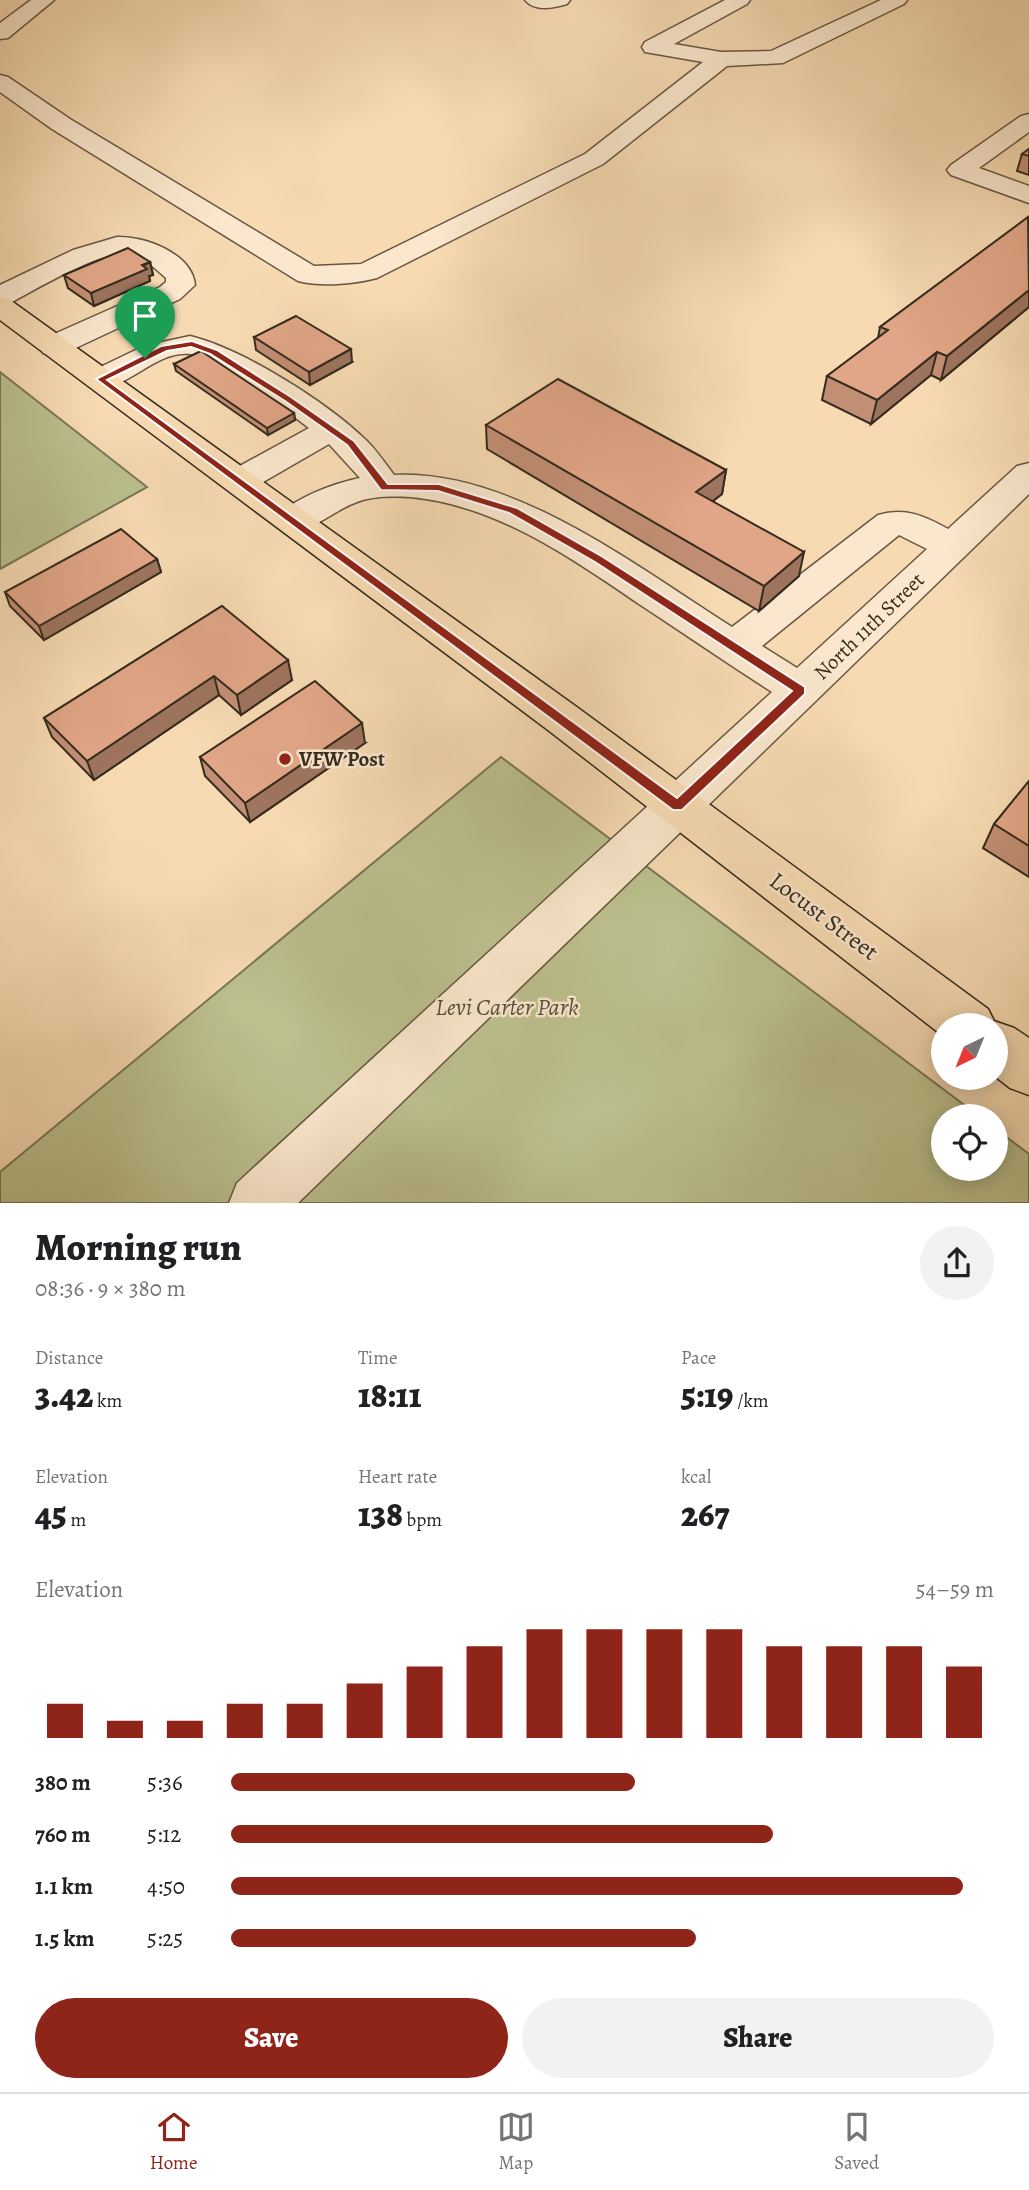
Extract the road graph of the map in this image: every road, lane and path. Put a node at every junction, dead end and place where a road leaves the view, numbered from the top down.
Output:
1 (44, 0) edge
2 (535, 0) edge
3 (559, 0) edge
4 (740, 0) edge
5 (897, 0) edge
6 (0, 33) edge
7 (721, 59) junction
8 (0, 82) edge
9 (1029, 121) edge
10 (1029, 195) edge
11 (0, 297) edge
12 (0, 306) edge
13 (101, 324) junction
14 (54, 346) junction
15 (145, 358) junction
16 (101, 379) junction
17 (331, 429) junction
18 (1029, 474) edge
19 (239, 481) junction
20 (385, 488) junction
21 (293, 521) junction
22 (952, 547) junction
23 (733, 647) junction
24 (801, 690) junction
25 (678, 806) junction
26 (953, 1013) edge
27 (1008, 1054) edge
28 (1029, 1070) edge
29 (257, 1203) edge

1 - 6 street
2 - 3 street
4 - 7 street
5 - 7 street
7 - 8 street
9 - 10 street
11 - 13 street
12 - 14 main road, Locust Street
13 - 14 street
13 - 15 street
14 - 16 main road, Locust Street
15 - 16 street
15 - 17 street
16 - 19 main road, Locust Street
17 - 19 street
17 - 20 street
18 - 22 street, North 11th Street
19 - 21 main road, Locust Street
20 - 21 street
20 - 23 street
21 - 25 main road, Locust Street
22 - 23 street
22 - 24 street, North 11th Street
23 - 24 street
24 - 25 street, North 11th Street
25 - 26 main road, Locust Street
25 - 29 street, North 11th Street
27 - 28 main road

